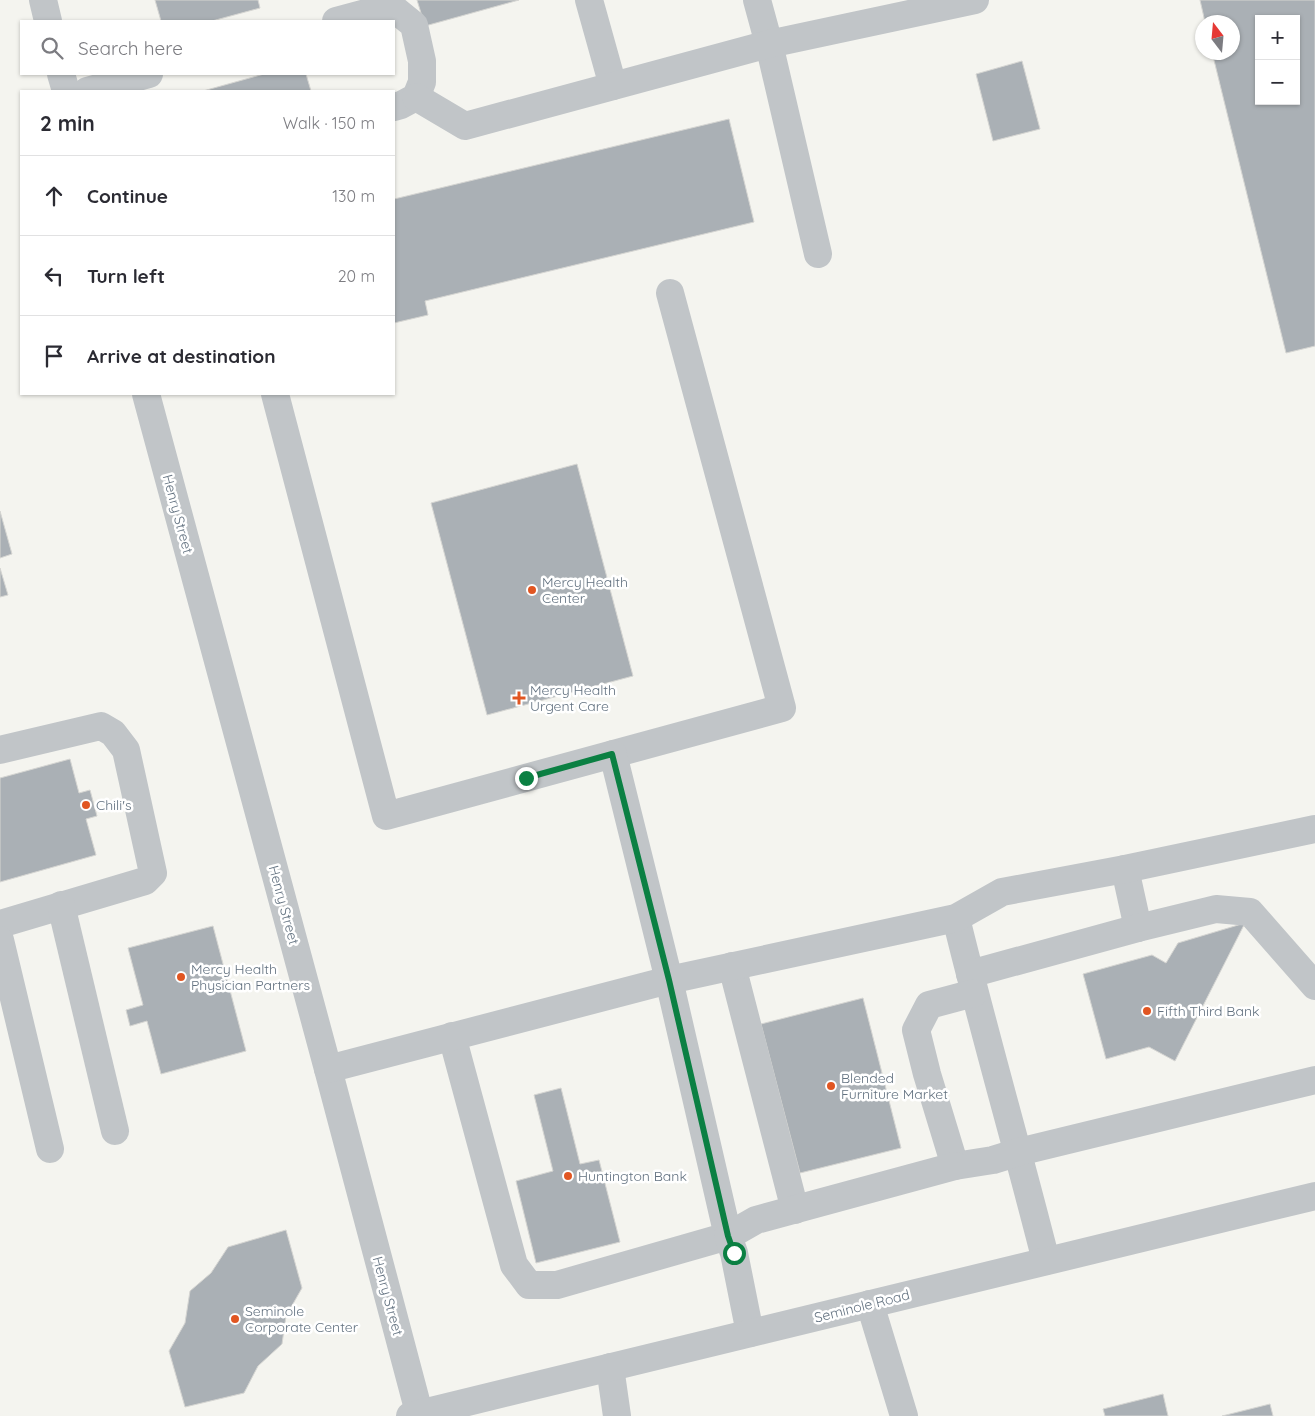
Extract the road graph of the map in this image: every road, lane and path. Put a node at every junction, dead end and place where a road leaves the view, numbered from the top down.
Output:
1 (589, 0) edge
2 (757, 0) edge
3 (975, 0) edge
4 (380, 5) edge
5 (340, 20) edge
6 (769, 44) junction
7 (61, 75) edge
8 (145, 75) edge
9 (613, 86) junction
10 (66, 90) edge
11 (91, 90) edge
12 (405, 102) edge
13 (818, 254) dead end
14 (670, 293) dead end
15 (146, 395) edge
16 (274, 395) edge
17 (0, 750) edge
18 (612, 754) junction
19 (1315, 829) edge
20 (1124, 869) junction
21 (61, 906) junction
22 (956, 918) junction
23 (0, 924) edge
24 (1138, 928) junction
25 (0, 940) edge
26 (732, 966) junction
27 (669, 980) junction
28 (972, 983) junction
29 (1315, 986) edge
30 (452, 1036) junction
31 (328, 1069) junction
32 (1315, 1080) edge
33 (114, 1131) dead end
34 (50, 1149) dead end
35 (1018, 1152) junction
36 (955, 1166) junction
37 (1315, 1196) edge
38 (795, 1210) junction
39 (728, 1236) junction
40 (1046, 1261) junction
41 (870, 1304) junction
42 (750, 1333) junction
43 (610, 1367) junction
44 (416, 1415) edge
45 (617, 1416) edge
46 (904, 1416) edge

1 - 9 street
2 - 6 street
3 - 6 street
4 - 5 street
4 - 12 street
6 - 9 street
6 - 13 street
7 - 10 street
8 - 11 street
9 - 12 street
14 - 18 street
15 - 31 street, Henry Street
16 - 18 street
17 - 21 street
18 - 27 street
19 - 20 street
20 - 22 street
20 - 24 street
21 - 23 street
21 - 33 street
22 - 26 street
22 - 28 street
24 - 28 street
24 - 29 street
25 - 34 street
26 - 27 street
26 - 38 street
27 - 30 street
27 - 39 street
28 - 35 street
28 - 36 street
30 - 31 street
30 - 39 street
31 - 44 street, Henry Street
32 - 35 street
35 - 36 street
35 - 40 street
36 - 38 street
37 - 40 street, Seminole Road
38 - 39 street
39 - 42 street
40 - 41 street, Seminole Road
41 - 42 street, Seminole Road
41 - 46 street
42 - 43 street, Seminole Road
43 - 44 street, Seminole Road
43 - 45 street

